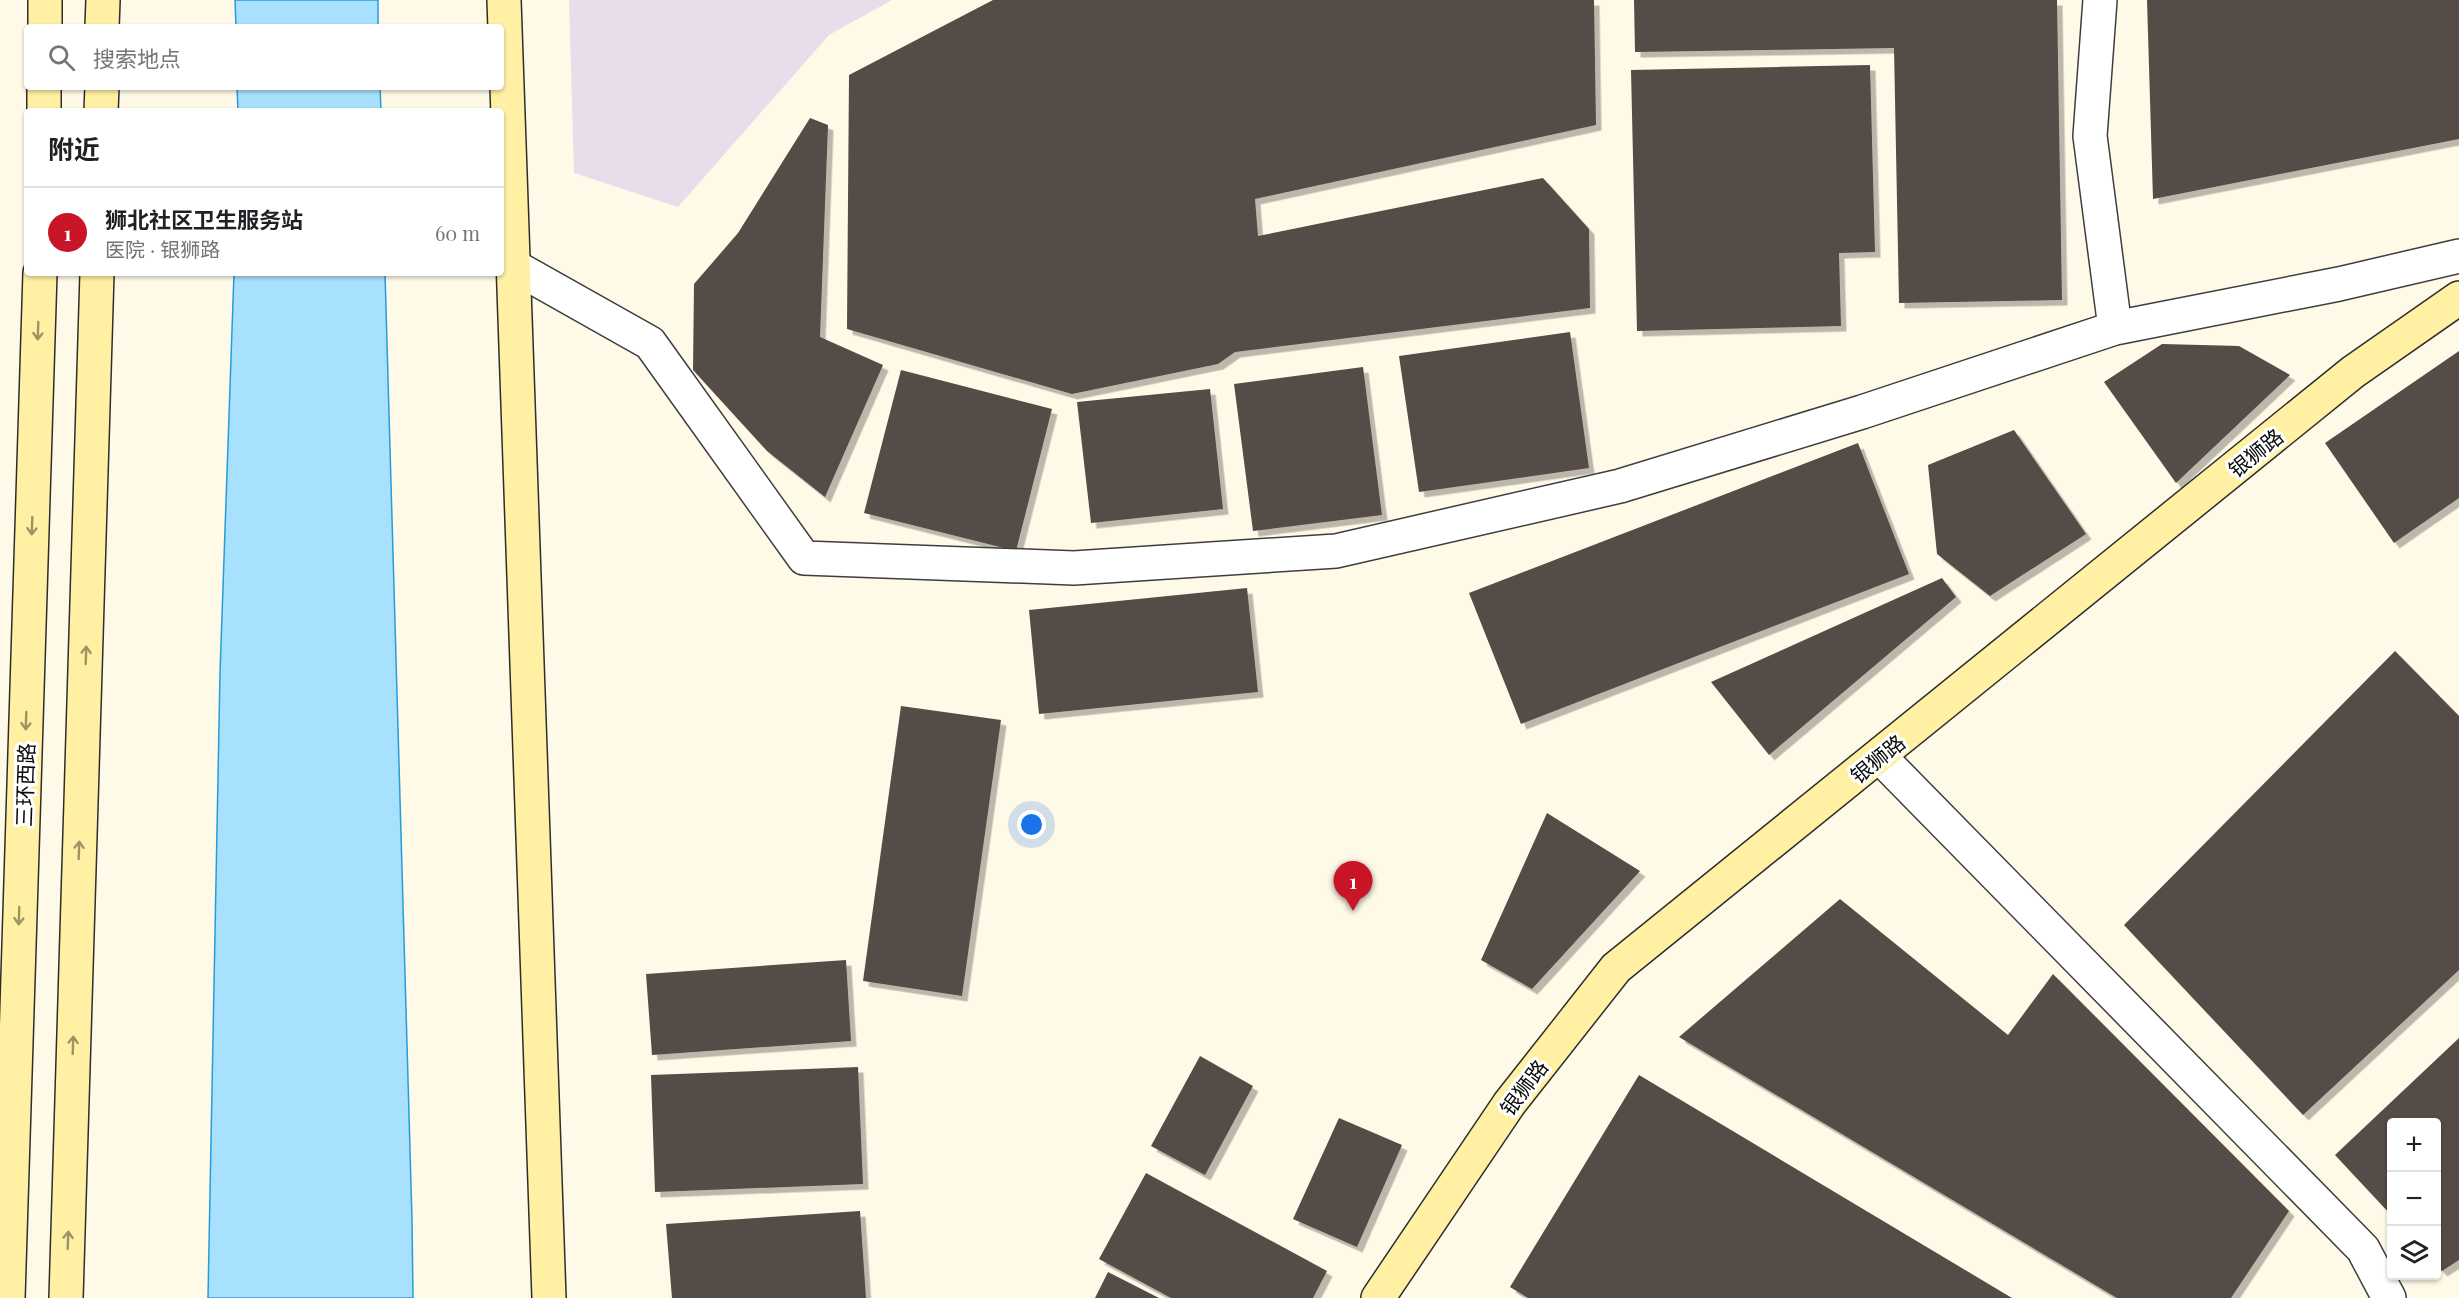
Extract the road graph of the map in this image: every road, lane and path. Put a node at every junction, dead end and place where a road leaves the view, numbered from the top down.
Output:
1 (45, 0) edge
2 (102, 0) edge
3 (504, 0) edge
4 (2100, 0) edge
5 (45, 24) edge
6 (102, 24) edge
7 (44, 90) edge
8 (102, 90) edge
9 (44, 108) edge
10 (101, 108) edge
11 (2459, 256) edge
12 (515, 267) junction
13 (40, 276) edge
14 (98, 276) edge
15 (2459, 298) edge
16 (2115, 328) junction
17 (1879, 756) junction
18 (8, 1298) edge
19 (66, 1298) edge
20 (549, 1298) edge
21 (1378, 1298) edge
22 (2389, 1298) edge

1 - 5 main road
2 - 6 main road
3 - 12 main road
4 - 16 street
7 - 9 main road
8 - 10 main road
11 - 16 street
12 - 16 street
12 - 20 main road
13 -> 18 main road, 三环西路
19 -> 14 main road
15 - 17 main road, 银狮路
17 - 21 main road, 银狮路
17 - 22 street

